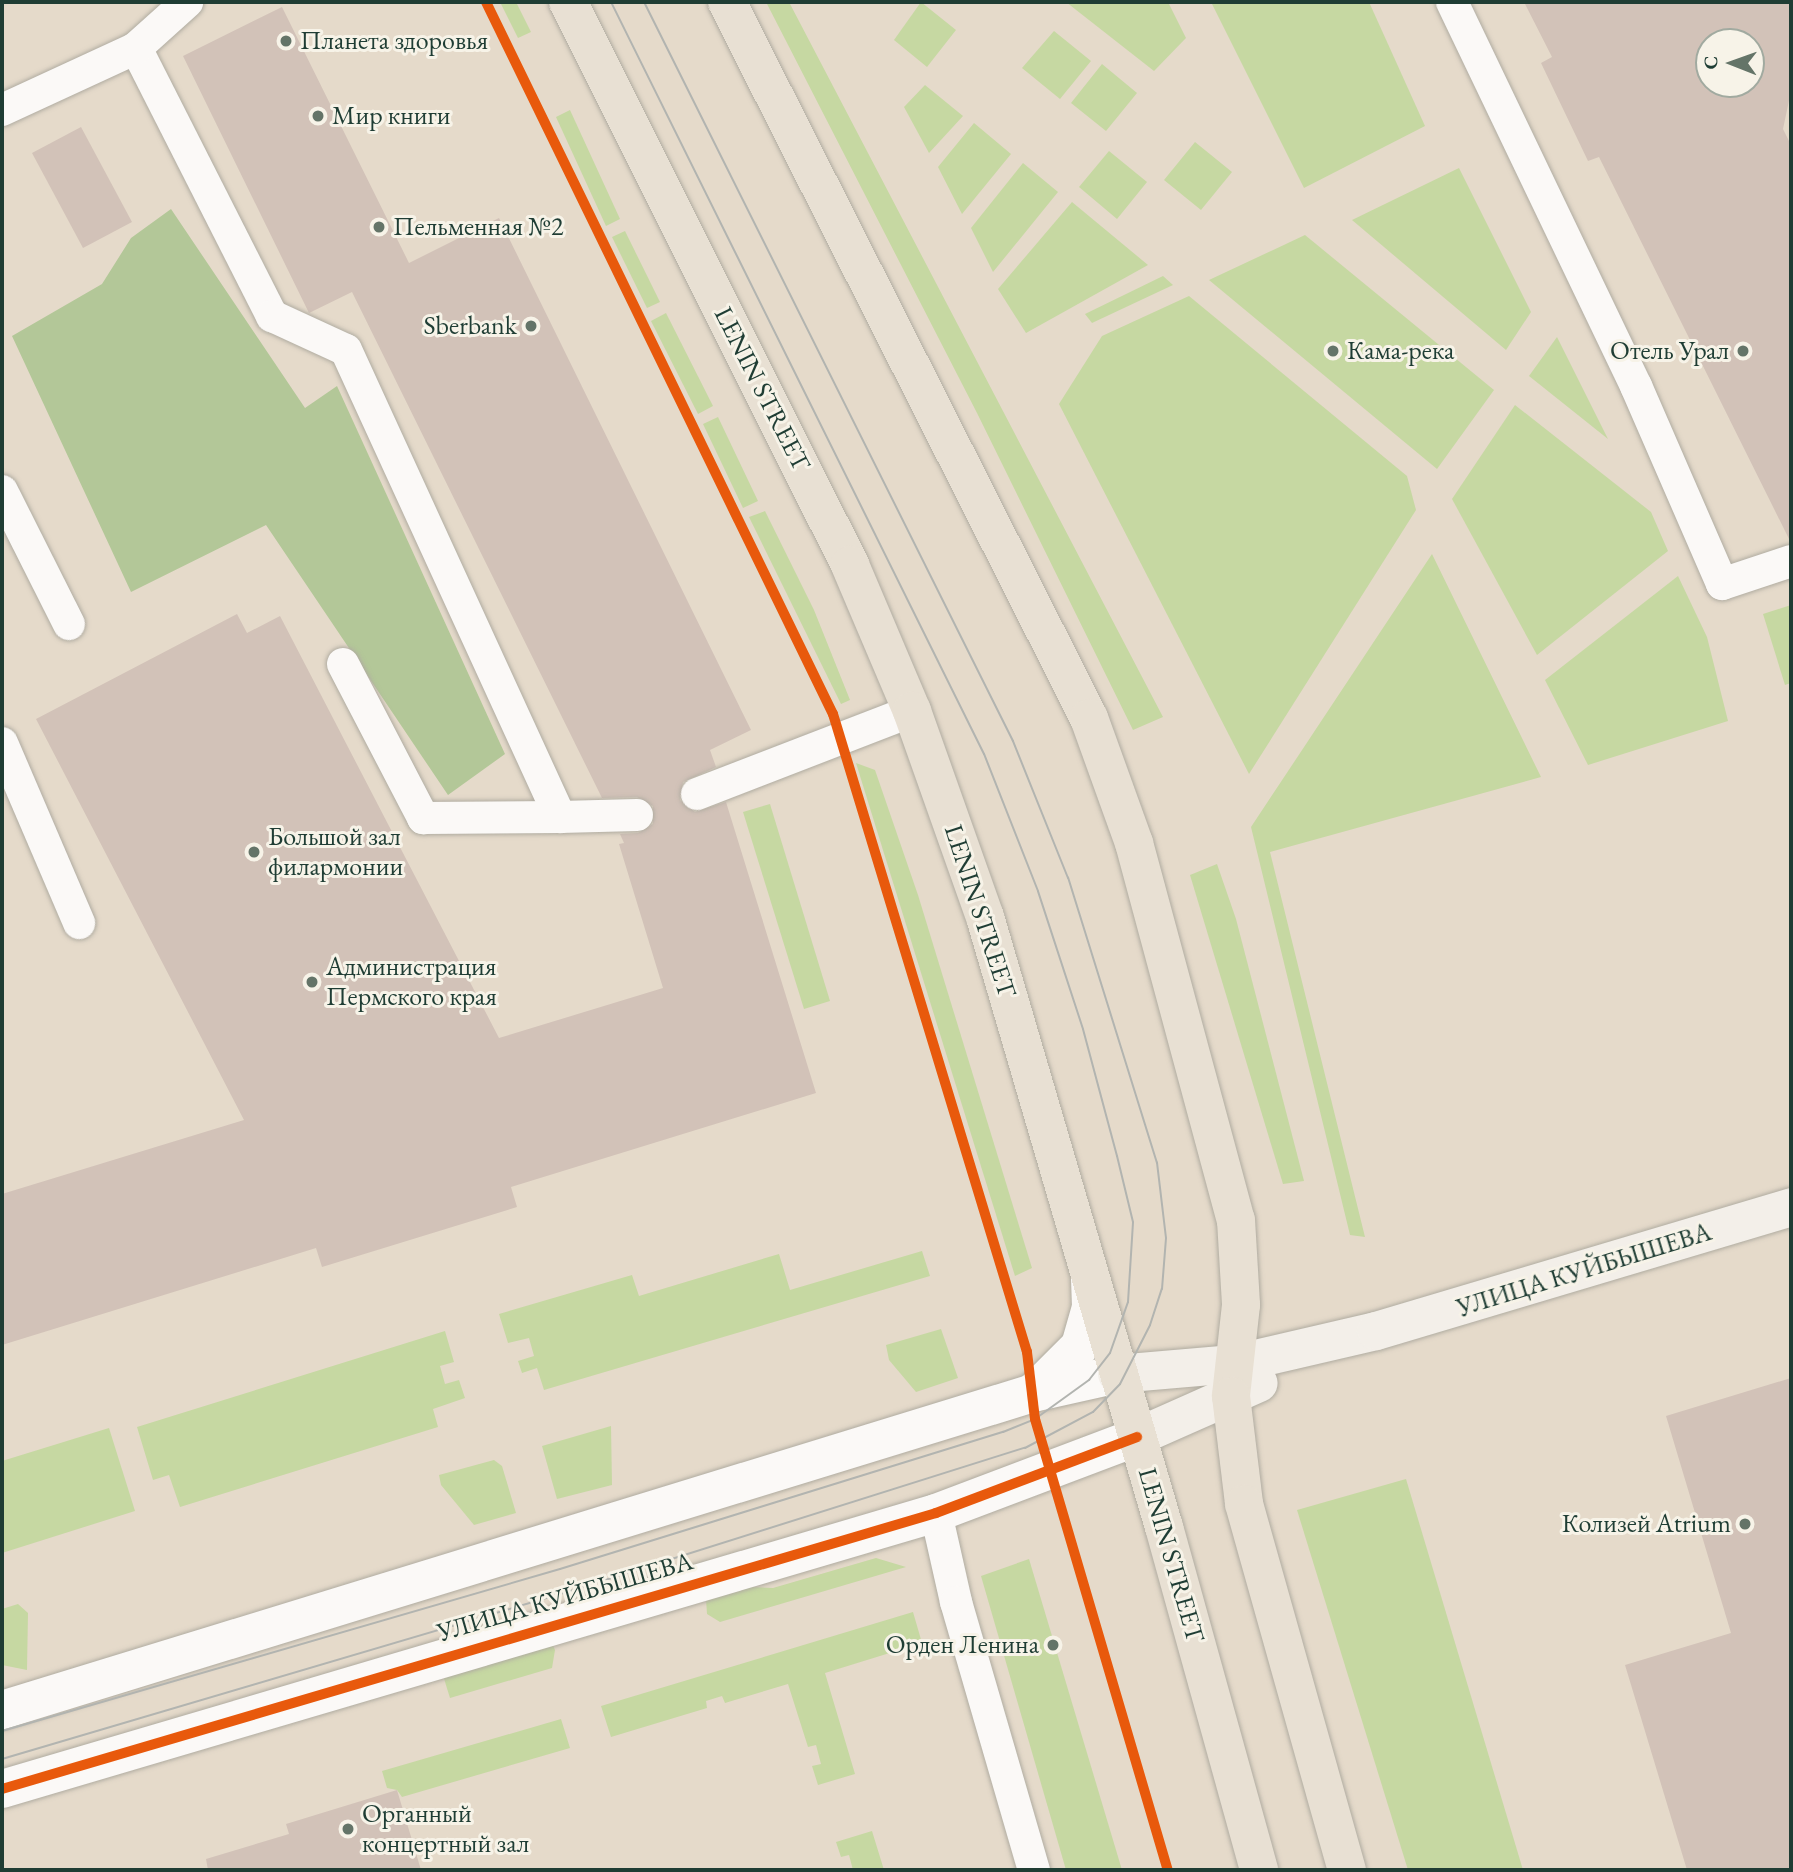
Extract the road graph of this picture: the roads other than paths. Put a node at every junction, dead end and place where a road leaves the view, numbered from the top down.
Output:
1 (187, 2) edge
2 (568, 2) edge
3 (727, 2) edge
4 (1452, 2) edge
5 (135, 48) junction
6 (2, 110) edge
7 (2, 491) edge
8 (1791, 561) edge
9 (69, 624) dead end
10 (343, 664) dead end
11 (912, 711) junction
12 (2, 743) edge
13 (697, 794) dead end
14 (637, 815) dead end
15 (560, 817) junction
16 (79, 923) dead end
17 (1791, 1207) edge
18 (1090, 1277) junction
19 (1117, 1374) junction
20 (1232, 1380) junction
21 (1033, 1393) junction
22 (1137, 1437) junction
23 (936, 1513) junction
24 (2, 1710) edge
25 (2, 1789) edge
26 (1034, 1870) edge
27 (1259, 1870) edge
28 (1348, 1870) edge

1 - 5 lane
2 - 11 main road, LENIN STREET
3 - 20 main road
4 - 8 lane
5 - 6 lane
5 - 15 lane
7 - 9 lane
10 - 15 lane
11 - 13 lane
11 - 18 main road, LENIN STREET
12 - 16 lane
14 - 15 lane
17 - 20 main road, УЛИЦА КУЙБЫШЕВА
18 - 19 main road, LENIN STREET
18 - 21 street
19 - 20 main road, УЛИЦА КУЙБЫШЕВА
19 - 21 street, УЛИЦА КУЙБЫШЕВА
19 - 22 main road, LENIN STREET
20 - 22 main road, УЛИЦА КУЙБЫШЕВА
20 - 28 main road
21 - 24 street, УЛИЦА КУЙБЫШЕВА
22 - 23 street, УЛИЦА КУЙБЫШЕВА
22 - 27 main road, LENIN STREET
23 - 25 street, УЛИЦА КУЙБЫШЕВА
23 - 26 lane

